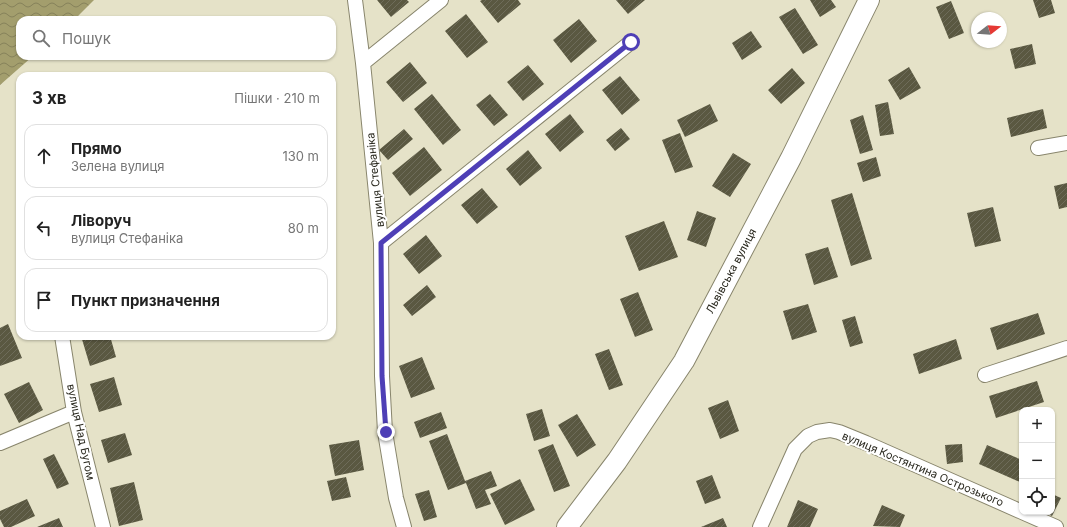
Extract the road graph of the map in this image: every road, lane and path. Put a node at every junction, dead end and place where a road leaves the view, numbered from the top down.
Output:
1 (355, 0) edge
2 (441, 0) edge
3 (869, 0) edge
4 (631, 42) dead end
5 (363, 63) junction
6 (1067, 143) edge
7 (1038, 148) dead end
8 (381, 243) junction
9 (63, 340) edge
10 (1067, 348) edge
11 (985, 375) dead end
12 (74, 412) junction
13 (0, 443) edge
14 (1019, 511) edge
15 (1029, 515) edge
16 (103, 527) edge
17 (404, 527) edge
18 (567, 527) edge
19 (760, 527) edge
20 (1056, 527) edge

1 - 5 street, вулиця Стефаніка
2 - 5 street
3 - 18 street, Львівська вулиця
4 - 8 street
5 - 8 street, вулиця Стефаніка
6 - 7 street
8 - 17 street, вулиця Стефаніка
9 - 12 street, вулиця Над Бугом
10 - 11 street
12 - 13 street
12 - 16 street, вулиця Над Бугом
14 - 19 street, вулиця Костянтина Острозького
15 - 20 street, вулиця Костянтина Острозького

